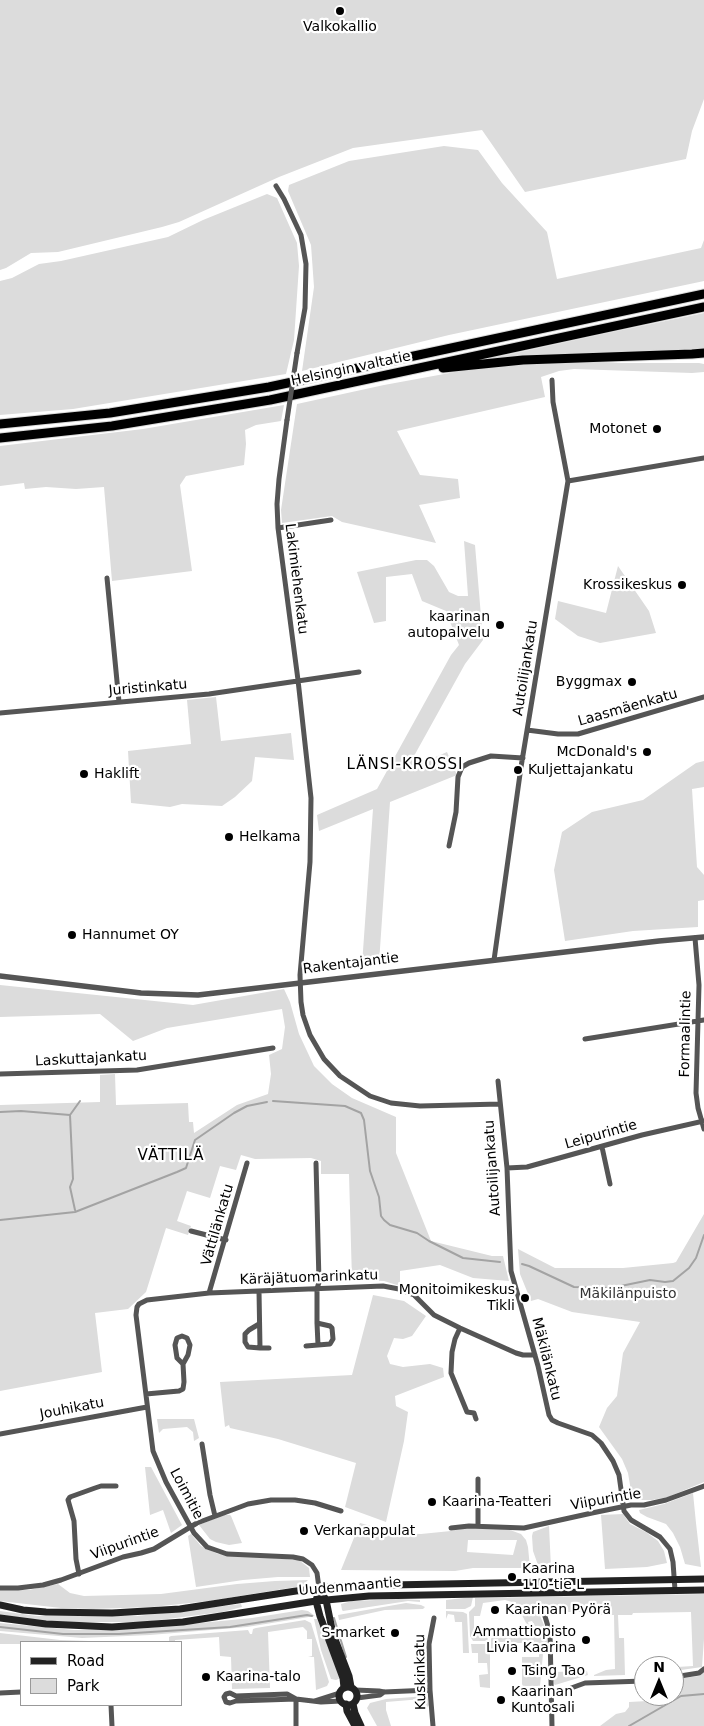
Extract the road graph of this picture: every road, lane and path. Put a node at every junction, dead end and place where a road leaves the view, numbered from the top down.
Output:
1 (276, 186) dead end
2 (704, 294) edge
3 (704, 307) edge
4 (704, 353) edge
5 (692, 354) junction
6 (704, 357) edge
7 (410, 371) junction
8 (552, 380) dead end
9 (0, 424) edge
10 (0, 438) edge
11 (704, 458) edge
12 (568, 481) junction
13 (330, 520) dead end
14 (278, 528) junction
15 (107, 578) dead end
16 (359, 672) dead end
17 (298, 680) junction
18 (704, 698) edge
19 (119, 702) junction
20 (0, 712) edge
21 (527, 730) junction
22 (522, 758) junction
23 (449, 846) dead end
24 (694, 938) junction
25 (704, 938) edge
26 (494, 960) junction
27 (0, 976) edge
28 (300, 982) junction
29 (701, 1020) edge
30 (585, 1039) dead end
31 (272, 1048) dead end
32 (0, 1074) edge
33 (498, 1081) dead end
34 (500, 1104) junction
35 (702, 1122) edge
36 (704, 1129) edge
37 (602, 1147) junction
38 (248, 1163) dead end
39 (316, 1163) dead end
40 (506, 1168) junction
41 (610, 1184) dead end
42 (191, 1231) dead end
43 (226, 1240) junction
44 (510, 1254) joint
45 (317, 1290) junction
46 (259, 1291) junction
47 (209, 1293) junction
48 (136, 1315) joint
49 (317, 1323) junction
50 (259, 1324) junction
51 (460, 1328) junction
52 (306, 1346) dead end
53 (318, 1346) junction
54 (260, 1348) junction
55 (269, 1348) dead end
56 (535, 1356) junction
57 (183, 1364) junction
58 (146, 1394) junction
59 (147, 1407) junction
60 (476, 1419) dead end
61 (0, 1434) edge
62 (202, 1444) dead end
63 (478, 1479) dead end
64 (116, 1486) dead end
65 (704, 1486) edge
66 (623, 1507) junction
67 (341, 1512) dead end
68 (216, 1516) junction
69 (478, 1526) junction
70 (190, 1527) junction
71 (451, 1528) dead end
72 (79, 1574) junction
73 (674, 1580) junction
74 (704, 1580) edge
75 (0, 1588) edge
76 (318, 1588) junction
77 (675, 1590) junction
78 (704, 1590) edge
79 (326, 1600) junction
80 (316, 1601) junction
81 (0, 1606) edge
82 (544, 1613) dead end
83 (0, 1618) edge
84 (434, 1618) dead end
85 (704, 1669) edge
86 (684, 1675) edge
87 (634, 1681) edge
88 (348, 1689) junction
89 (430, 1690) junction
90 (20, 1692) edge
91 (384, 1692) junction
92 (0, 1693) edge
93 (552, 1695) junction
94 (296, 1699) junction
95 (314, 1701) junction
96 (349, 1702) junction
97 (111, 1706) edge
98 (112, 1726) edge
99 (296, 1726) edge
100 (355, 1726) edge
101 (361, 1726) edge
102 (433, 1726) edge
103 (552, 1726) edge

1 - 14 street, Lakimiehenkatu, bridge
2 - 9 highway, Helsingin valtatie
3 - 7 highway, Helsingin valtatie
4 - 5 highway
5 - 6 highway
5 - 7 highway
7 - 10 highway, Helsingin valtatie
8 - 12 street, Autoilijankatu
11 - 12 street
12 - 21 street, Autoilijankatu
13 - 14 street
14 - 17 street, Lakimiehenkatu
15 - 19 street
16 - 17 street, Juristinkatu
17 - 19 street, Juristinkatu
17 - 28 street, Lakimiehenkatu
18 - 21 street, Laasmäenkatu
19 - 20 street, Juristinkatu
21 - 22 street, Autoilijankatu
22 - 23 street
22 - 26 street, Autoilijankatu
24 - 25 street, Rakentajantie
24 - 26 street, Rakentajantie
24 - 29 street, Formaalintie
26 - 28 street, Rakentajantie
27 - 28 street, Rakentajantie
28 - 34 street, Lakimiehenkatu
29 - 30 street
29 - 35 street, Formaalintie
31 - 32 street, Laskuttajankatu
33 - 34 street, Autoilijankatu
34 - 40 street, Autoilijankatu
35 - 36 street, Formaalintie
35 - 37 street, Leipurintie
37 - 40 street, Leipurintie
37 - 41 street
38 - 43 street, Vättilänkatu
39 - 45 street
40 - 44 street, Autoilijankatu
42 - 43 street
43 - 47 street, Vättilänkatu
44 - 56 street, Mäkilänkatu
45 - 46 street, Käräjätuomarinkatu
45 - 49 street
45 - 51 street, Käräjätuomarinkatu
46 - 47 street, Käräjätuomarinkatu
46 - 50 street
47 - 48 street, Käräjätuomarinkatu
48 - 58 street, Loimitie
49 - 53 street
49 - 53 street
50 - 54 street
50 - 54 street
51 - 56 street, Käräjätuomarinkatu
51 - 60 street
52 - 53 street
54 - 55 street
56 - 66 street, Mäkilänkatu
57 - 57 street
57 - 58 street
58 - 59 street, Loimitie
59 - 61 street, Jouhikatu
59 - 70 street, Loimitie
62 - 68 street
63 - 69 street
64 - 72 street
65 - 66 street, Viipurintie
66 - 69 street, Viipurintie
66 - 73 street
67 - 68 street, Viipurintie
68 - 70 street, Viipurintie
69 - 71 street, Viipurintie
70 - 72 street, Viipurintie
70 - 76 street, Loimitie
72 - 75 street, Viipurintie
73 - 74 main road, Uudenmaantie
73 - 76 main road, Uudenmaantie
73 - 77 street
76 - 79 main road
76 - 80 main road
76 - 81 main road, Uudenmaantie
77 - 78 main road, Uudenmaantie
77 - 79 main road, Uudenmaantie
79 - 80 main road, Uudenmaantie
79 - 88 main road
80 - 83 main road, Uudenmaantie
80 - 88 main road
82 - 93 street
84 - 89 street, Kuskinkatu
85 - 86 street
87 - 93 street
88 - 91 street
88 - 95 street
88 - 96 main road
88 - 96 main road
89 - 91 street
89 - 102 street, Kuskinkatu
90 - 92 street
91 - 96 street
93 - 103 street
94 - 94 street
94 - 95 street
94 - 99 street
95 - 96 street
96 - 100 main road
96 - 101 main road
97 - 98 street

